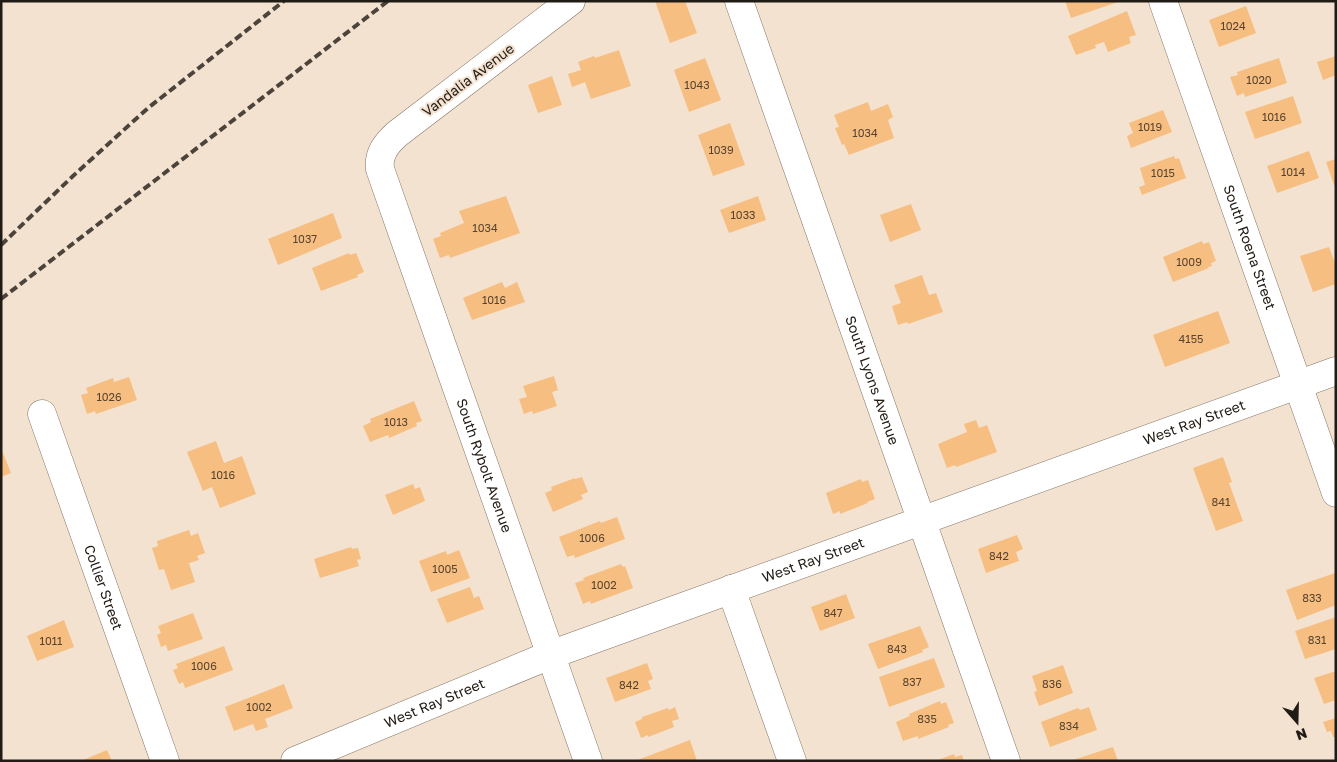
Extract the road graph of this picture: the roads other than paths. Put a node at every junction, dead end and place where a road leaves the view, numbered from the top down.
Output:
1 (571, 1) edge
2 (739, 1) edge
3 (1163, 1) edge
4 (380, 169) joint
5 (1336, 371) edge
6 (1298, 385) junction
7 (42, 414) dead end
8 (1336, 493) edge
9 (922, 520) junction
10 (731, 589) junction
11 (550, 655) junction
12 (165, 761) edge
13 (295, 761) edge
14 (588, 761) edge
15 (792, 761) edge
16 (1006, 761) edge

1 - 4 street, Vandalia Avenue
2 - 9 street, South Lyons Avenue
3 - 6 street, South Roena Street
4 - 11 street, South Rybolt Avenue
5 - 6 street, West Ray Street
6 - 8 street, South Roena Street
6 - 9 street, West Ray Street
7 - 12 street, Collier Street
9 - 10 street, West Ray Street
9 - 16 street, South Lyons Avenue
10 - 11 street, West Ray Street
10 - 15 street
11 - 13 street, West Ray Street
11 - 14 street, South Rybolt Avenue

